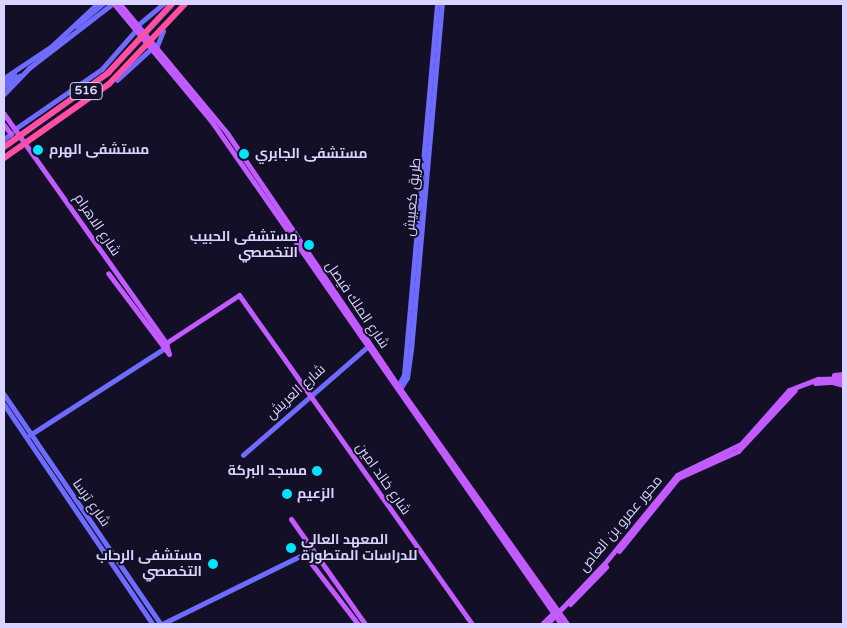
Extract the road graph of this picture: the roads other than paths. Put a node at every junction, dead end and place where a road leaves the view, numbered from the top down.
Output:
1 (97, 4) edge
2 (108, 4) edge
3 (120, 4) edge
4 (163, 4) edge
5 (172, 4) edge
6 (186, 4) edge
7 (438, 4) edge
8 (442, 4) edge
9 (137, 27) junction
10 (153, 45) junction
11 (54, 47) junction
12 (28, 66) junction
13 (4, 78) edge
14 (4, 83) edge
15 (4, 87) edge
16 (4, 94) edge
17 (4, 114) edge
18 (4, 124) edge
19 (17, 132) junction
20 (11, 134) joint
21 (4, 139) edge
22 (27, 144) junction
23 (4, 147) edge
24 (4, 158) edge
25 (299, 243) junction
26 (108, 273) dead end
27 (147, 316) junction
28 (141, 321) junction
29 (166, 343) junction
30 (366, 348) junction
31 (409, 349) junction
32 (162, 350) junction
33 (843, 374) edge
34 (829, 379) junction
35 (843, 381) edge
36 (399, 388) junction
37 (4, 394) edge
38 (310, 396) junction
39 (4, 404) edge
40 (30, 435) junction
41 (243, 455) dead end
42 (54, 469) junction
43 (52, 476) junction
44 (63, 482) junction
45 (61, 488) junction
46 (291, 519) dead end
47 (304, 554) joint
48 (334, 580) junction
49 (328, 584) junction
50 (537, 587) junction
51 (339, 588) junction
52 (334, 591) junction
53 (553, 613) junction
54 (153, 624) edge
55 (161, 624) edge
56 (358, 624) edge
57 (365, 624) edge
58 (472, 624) edge
59 (542, 624) edge
60 (549, 624) edge
61 (560, 624) edge
62 (567, 624) edge

1 - 11 main road
2 - 9 main road, شارع الملك فيصل
2 - 11 main road
3 - 9 main road, شارع الملك فيصل
4 - 9 main road
5 - 23 highway, 516
6 - 10 main road
6 - 24 highway, 516
7 - 31 main road, طريق كعبيش
8 - 31 main road, طريق كعبيش
9 - 10 main road, شارع الملك فيصل
9 - 19 main road
10 - 22 main road
10 - 25 main road, شارع الملك فيصل
11 - 12 main road
12 - 13 main road
12 - 14 main road
12 - 15 main road
12 - 16 main road
17 - 19 main road, شارع الاهرام
18 - 20 main road
19 - 22 main road, شارع الاهرام
20 - 21 main road
22 - 27 main road, شارع الاهرام
25 - 30 main road, شارع الملك فيصل
25 - 36 main road, شارع الملك فيصل
26 - 28 main road, شارع الاهرام
27 - 28 main road
27 - 29 main road, شارع الاهرام
28 - 32 main road, شارع الاهرام
29 - 32 main road, شارع الاهرام
29 - 38 main road, شارع خالد امين
30 - 38 main road, شارع العريش
30 - 50 main road, شارع الملك فيصل
31 - 36 main road, طريق كعبيش
32 - 40 main road
33 - 34 main road
34 - 35 main road, محور عمرو بن العاص
34 - 60 main road, محور عمرو بن العاص
36 - 50 main road, شارع الملك فيصل
37 - 40 main road, شارع ترسا
38 - 41 main road, شارع العريش
38 - 58 main road, شارع خالد امين
39 - 43 main road, شارع ترسا
40 - 42 main road, شارع ترسا
42 - 43 main road
42 - 44 main road, شارع ترسا
43 - 45 main road, شارع ترسا
44 - 45 main road
44 - 55 main road, شارع ترسا
45 - 54 main road, شارع ترسا
46 - 48 main road
47 - 49 main road
47 - 55 main road
48 - 49 main road
48 - 51 main road
49 - 52 main road
50 - 53 main road, شارع الملك فيصل
50 - 62 main road, شارع الملك فيصل
51 - 52 main road
51 - 57 main road
52 - 56 main road
53 - 59 main road
53 - 61 main road, شارع الملك فيصل
59 - 60 main road

